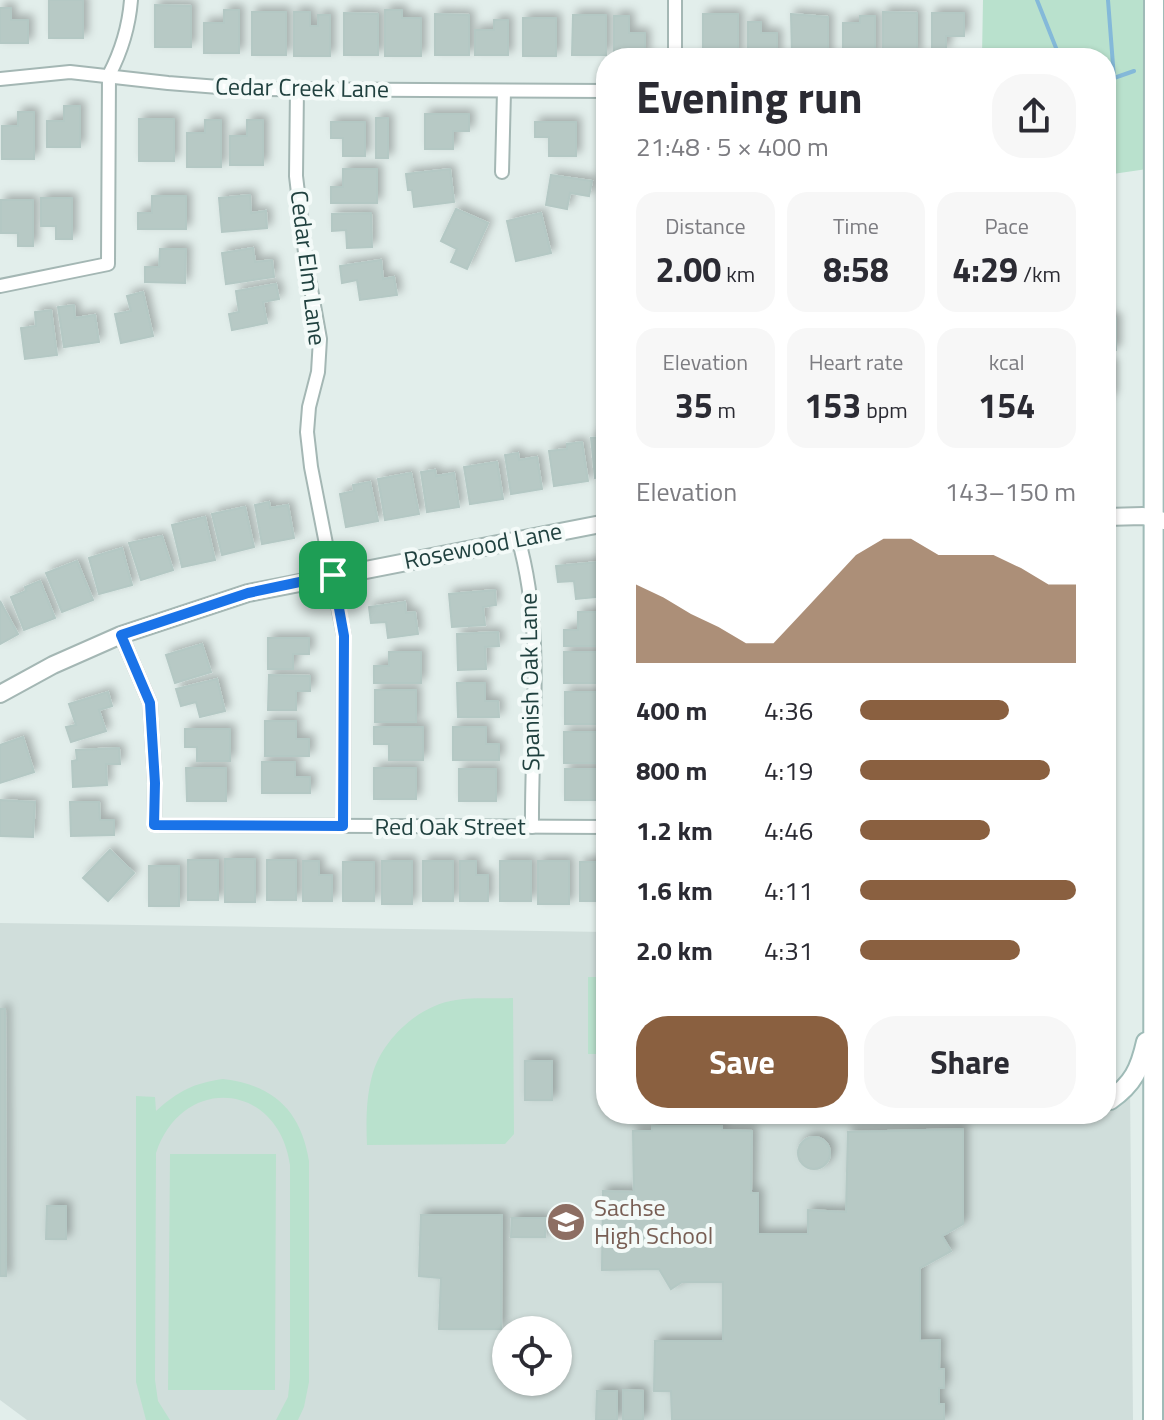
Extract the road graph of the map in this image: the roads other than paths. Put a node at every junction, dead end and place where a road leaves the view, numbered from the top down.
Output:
1 (131, 0) edge
2 (675, 0) edge
3 (1157, 4) edge
4 (675, 48) edge
5 (109, 75) junction
6 (0, 79) edge
7 (297, 88) junction
8 (504, 91) junction
9 (596, 91) edge
10 (502, 172) dead end
11 (0, 286) edge
12 (1116, 517) edge
13 (1161, 518) edge
14 (596, 525) edge
15 (518, 538) junction
16 (333, 575) junction
17 (121, 635) junction
18 (0, 694) edge
19 (1159, 765) edge
20 (343, 826) junction
21 (532, 827) junction
22 (596, 827) edge
23 (1153, 1012) junction
24 (1116, 1095) edge
25 (1159, 1102) edge
26 (1153, 1420) edge

1 - 5 street
2 - 4 street
3 - 13 main road
5 - 6 street, Cedar Creek Lane
5 - 7 street, Cedar Creek Lane
5 - 11 street
7 - 8 street, Cedar Creek Lane
7 - 16 street, Cedar Elm Lane
8 - 9 street, Cedar Creek Lane
8 - 10 street
12 - 13 street
13 - 19 main road
14 - 15 street, Rosewood Lane
15 - 16 street, Rosewood Lane
15 - 21 street, Spanish Oak Lane
16 - 17 street, Rosewood Lane
16 - 20 street, Cedar Elm Lane
17 - 18 street, Rosewood Lane
17 - 20 street, Red Oak Street
19 - 23 main road
20 - 21 street, Red Oak Street
21 - 22 street, Red Oak Street
23 - 24 main road
23 - 25 main road
25 - 26 main road

